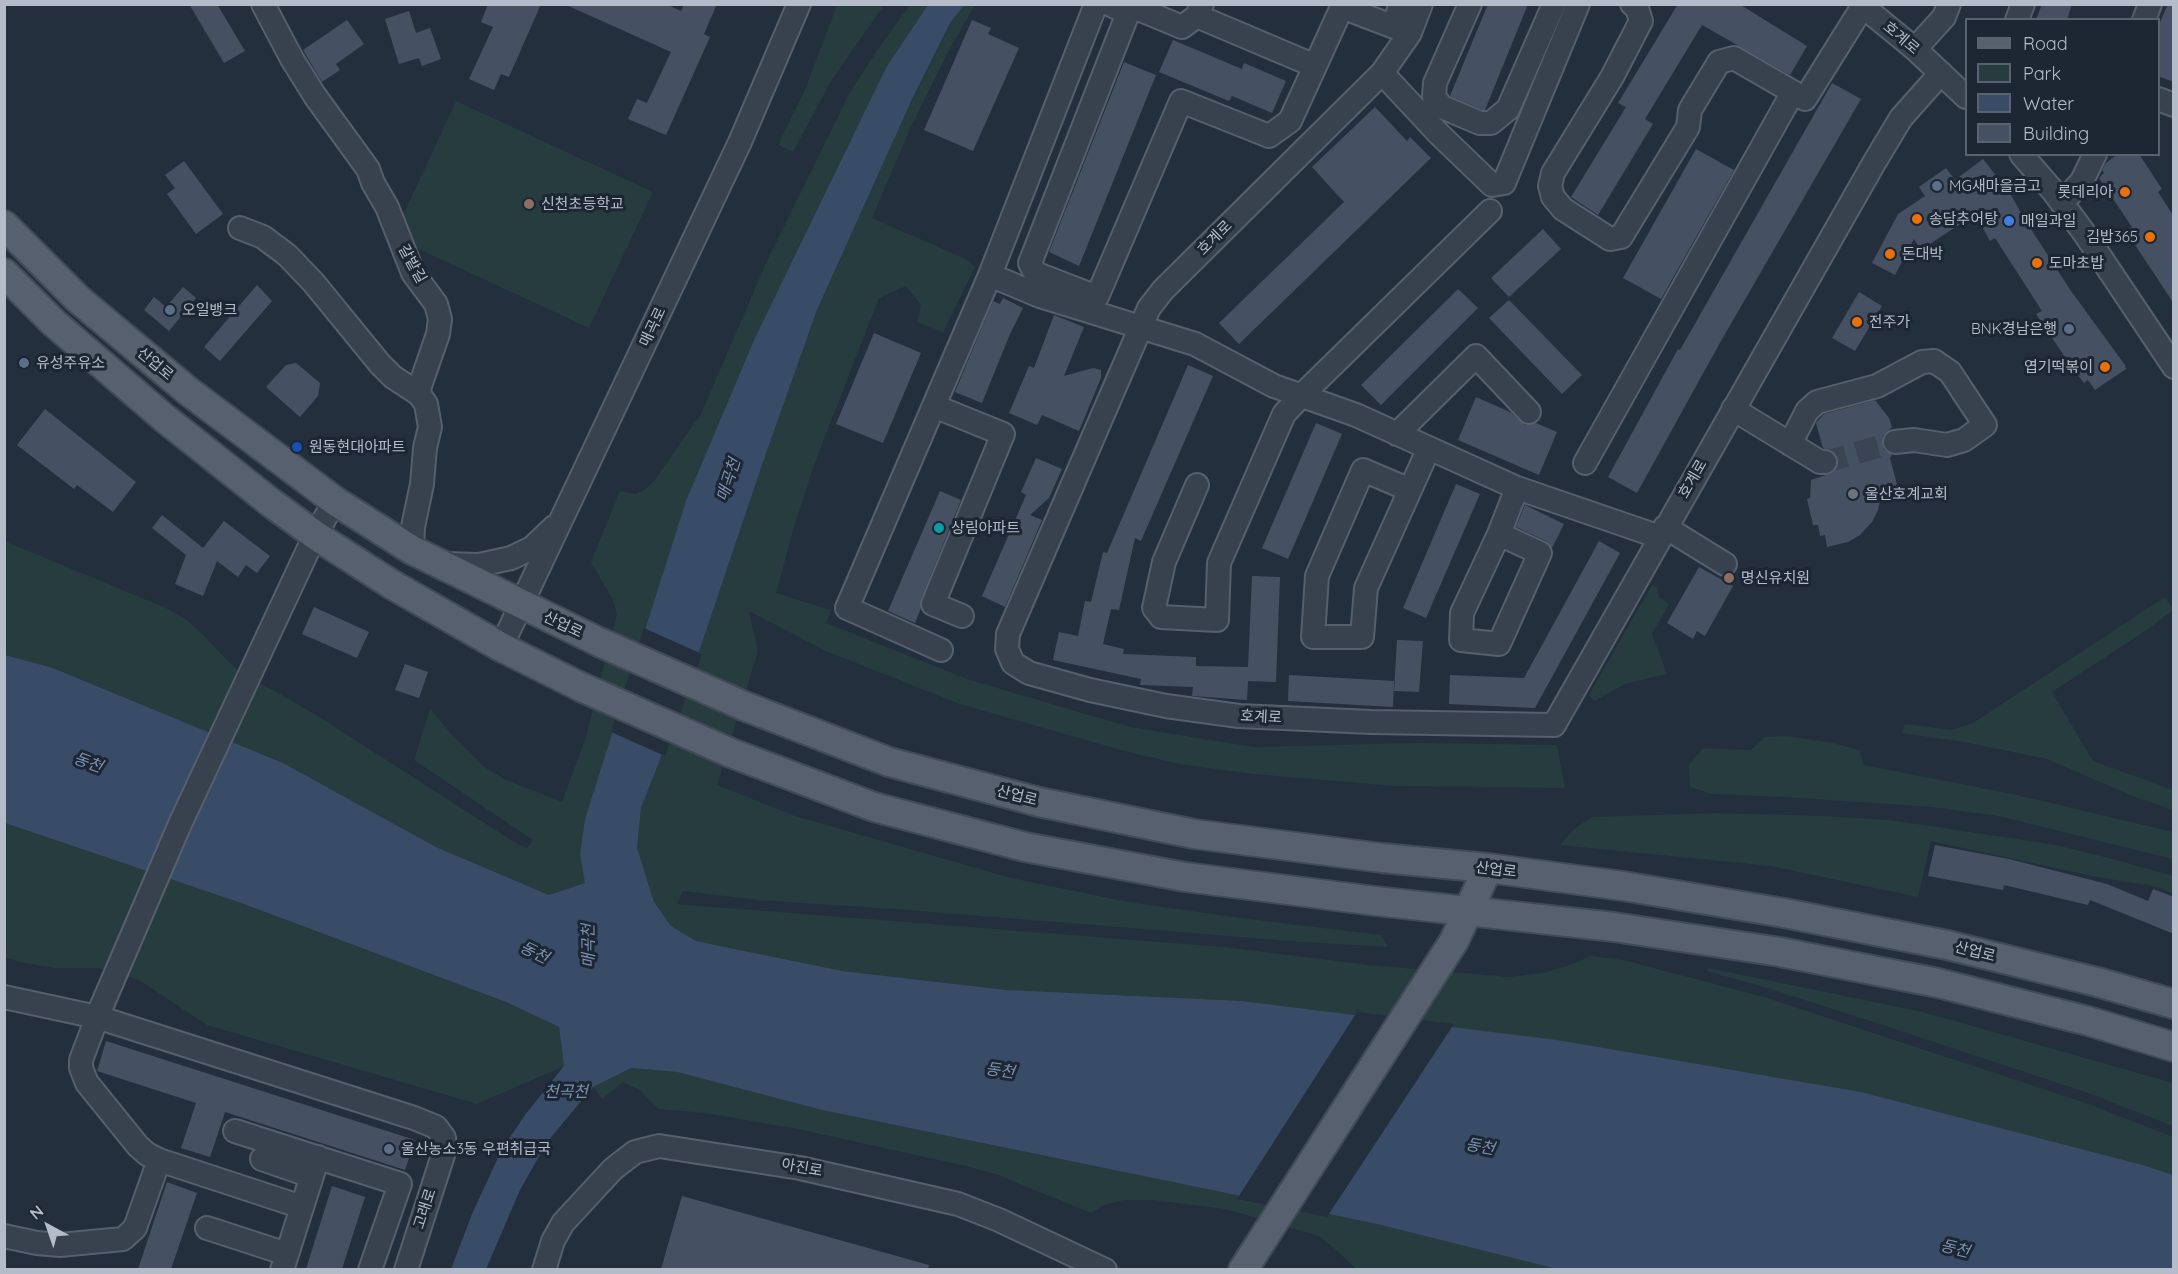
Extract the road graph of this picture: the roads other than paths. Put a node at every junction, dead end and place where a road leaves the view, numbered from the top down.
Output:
1 (263, 4) edge
2 (799, 4) edge
3 (1096, 4) edge
4 (1401, 4) edge
5 (1421, 4) edge
6 (1470, 4) edge
7 (1554, 4) edge
8 (1578, 4) edge
9 (1632, 4) edge
10 (1949, 4) edge
11 (1862, 5) edge
12 (1342, 6) edge
13 (1128, 7) edge
14 (1200, 10) edge
15 (1402, 30) junction
16 (1915, 49) junction
17 (1315, 66) junction
18 (1382, 73) junction
19 (1941, 73) junction
20 (1793, 92) junction
21 (1965, 96) edge
22 (2023, 156) edge
23 (2095, 156) edge
24 (2062, 203) junction
25 (1490, 211) dead end
26 (4, 225) edge
27 (240, 228) dead end
28 (4, 273) edge
29 (990, 275) junction
30 (1140, 327) junction
31 (2174, 367) edge
32 (419, 394) junction
33 (1301, 396) junction
34 (934, 406) junction
35 (1733, 409) junction
36 (1529, 412) dead end
37 (1397, 434) junction
38 (1895, 442) tunnel mouth
39 (1790, 444) junction
40 (1428, 448) junction
41 (1825, 462) tunnel mouth
42 (1585, 463) dead end
43 (1197, 485) dead end
44 (1517, 488) junction
45 (1410, 490) junction
46 (335, 501) junction
47 (561, 520) junction
48 (1663, 532) junction
49 (1498, 534) junction
50 (315, 535) junction
51 (412, 550) junction
52 (440, 564) junction
53 (1725, 564) dead end
54 (522, 605) junction
55 (962, 616) dead end
56 (501, 647) junction
57 (941, 650) dead end
58 (1488, 868) junction
59 (1468, 912) junction
60 (4, 997) edge
61 (2174, 1004) edge
62 (99, 1014) junction
63 (2174, 1047) edge
64 (236, 1131) dead end
65 (262, 1159) dead end
66 (159, 1160) junction
67 (314, 1167) junction
68 (302, 1207) junction
69 (207, 1228) dead end
70 (4, 1236) edge
71 (285, 1262) edge
72 (1246, 1265) edge
73 (370, 1269) edge
74 (406, 1269) edge
75 (544, 1269) edge
76 (1105, 1269) edge

1 - 32 street, 갈밭길
2 - 47 street, 매곡로
3 - 29 street
4 - 15 street
5 - 15 street, 호계로
6 - 7 street
8 - 18 street
9 - 20 street
10 - 16 street
11 - 16 street, 호계로
11 - 20 street
12 - 15 street
12 - 17 street
13 - 14 street
13 - 17 street
14 - 17 street
15 - 18 street, 호계로
16 - 19 street, 호계로
18 - 30 street, 호계로
19 - 21 street, 호계로
19 - 35 street, 호계로
20 - 42 street
22 - 24 street
23 - 24 street
24 - 31 street
25 - 33 street
26 - 46 main road, 산업로
27 - 32 street
28 - 50 main road
29 - 30 street
29 - 34 street
30 - 33 street
30 - 48 street, 호계로
32 - 51 street
33 - 37 street
33 - 43 street
34 - 55 street
34 - 57 street
35 - 39 street
35 - 48 street, 호계로
36 - 37 street
37 - 40 street
38 - 39 street
39 - 41 street
40 - 44 street
40 - 45 street
44 - 48 street
44 - 49 street
45 - 45 street
46 - 50 street
46 - 51 main road, 산업로
47 - 52 street
47 - 54 street, 매곡로
48 - 53 street
49 - 49 street
50 - 56 main road
50 - 62 street
51 - 52 main road, 산업로
52 - 54 main road, 산업로
54 - 56 street, 매곡로
54 - 58 main road, 산업로
56 - 59 main road
58 - 59 main road
58 - 61 main road, 산업로
59 - 63 main road
59 - 72 main road
60 - 62 street
62 - 66 street
62 - 74 street, 고래로
64 - 67 street
65 - 67 street
66 - 68 street
66 - 70 street
67 - 68 street
67 - 73 street
68 - 71 street
69 - 71 street
75 - 76 street, 아진로

